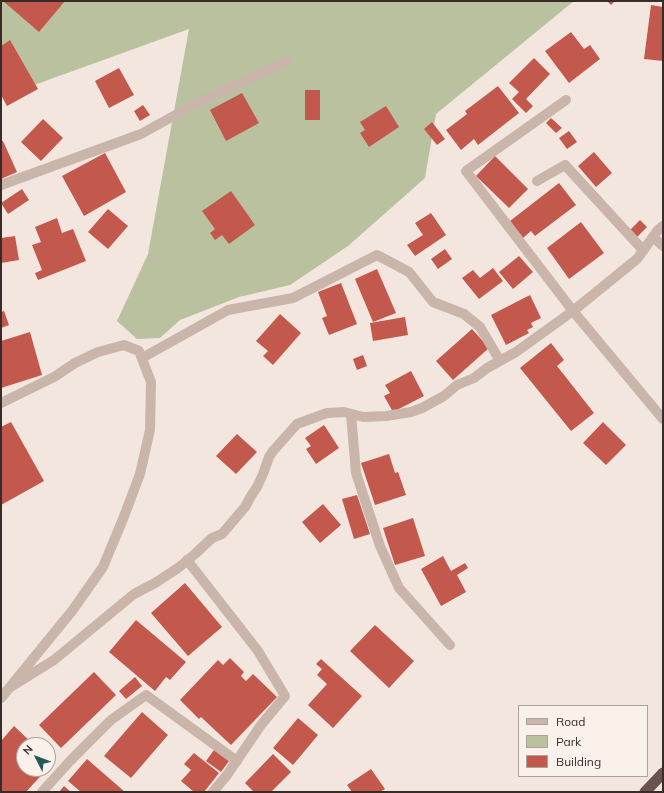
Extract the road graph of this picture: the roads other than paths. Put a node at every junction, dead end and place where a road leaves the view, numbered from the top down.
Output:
1 (287, 61) dead end
2 (566, 100) dead end
3 (537, 181) dead end
4 (1, 185) edge
5 (663, 226) edge
6 (653, 237) junction
7 (663, 246) edge
8 (643, 250) junction
9 (573, 310) junction
10 (142, 358) junction
11 (500, 361) junction
12 (1, 403) edge
13 (351, 414) junction
14 (663, 419) edge
15 (187, 560) junction
16 (450, 645) dead end
17 (9, 688) junction
18 (1, 698) edge
19 (237, 760) junction
20 (663, 773) edge
21 (42, 792) edge
22 (213, 792) edge
23 (645, 792) edge

1 - 4 street
2 - 9 street
3 - 8 street
5 - 6 street
6 - 7 street
6 - 8 street
8 - 9 street
9 - 11 street
9 - 14 street
10 - 11 street
10 - 12 street
10 - 17 street
11 - 13 street
13 - 15 street
13 - 16 street
15 - 17 street
15 - 19 street
17 - 18 street
19 - 21 street
19 - 22 street
20 - 23 highway

